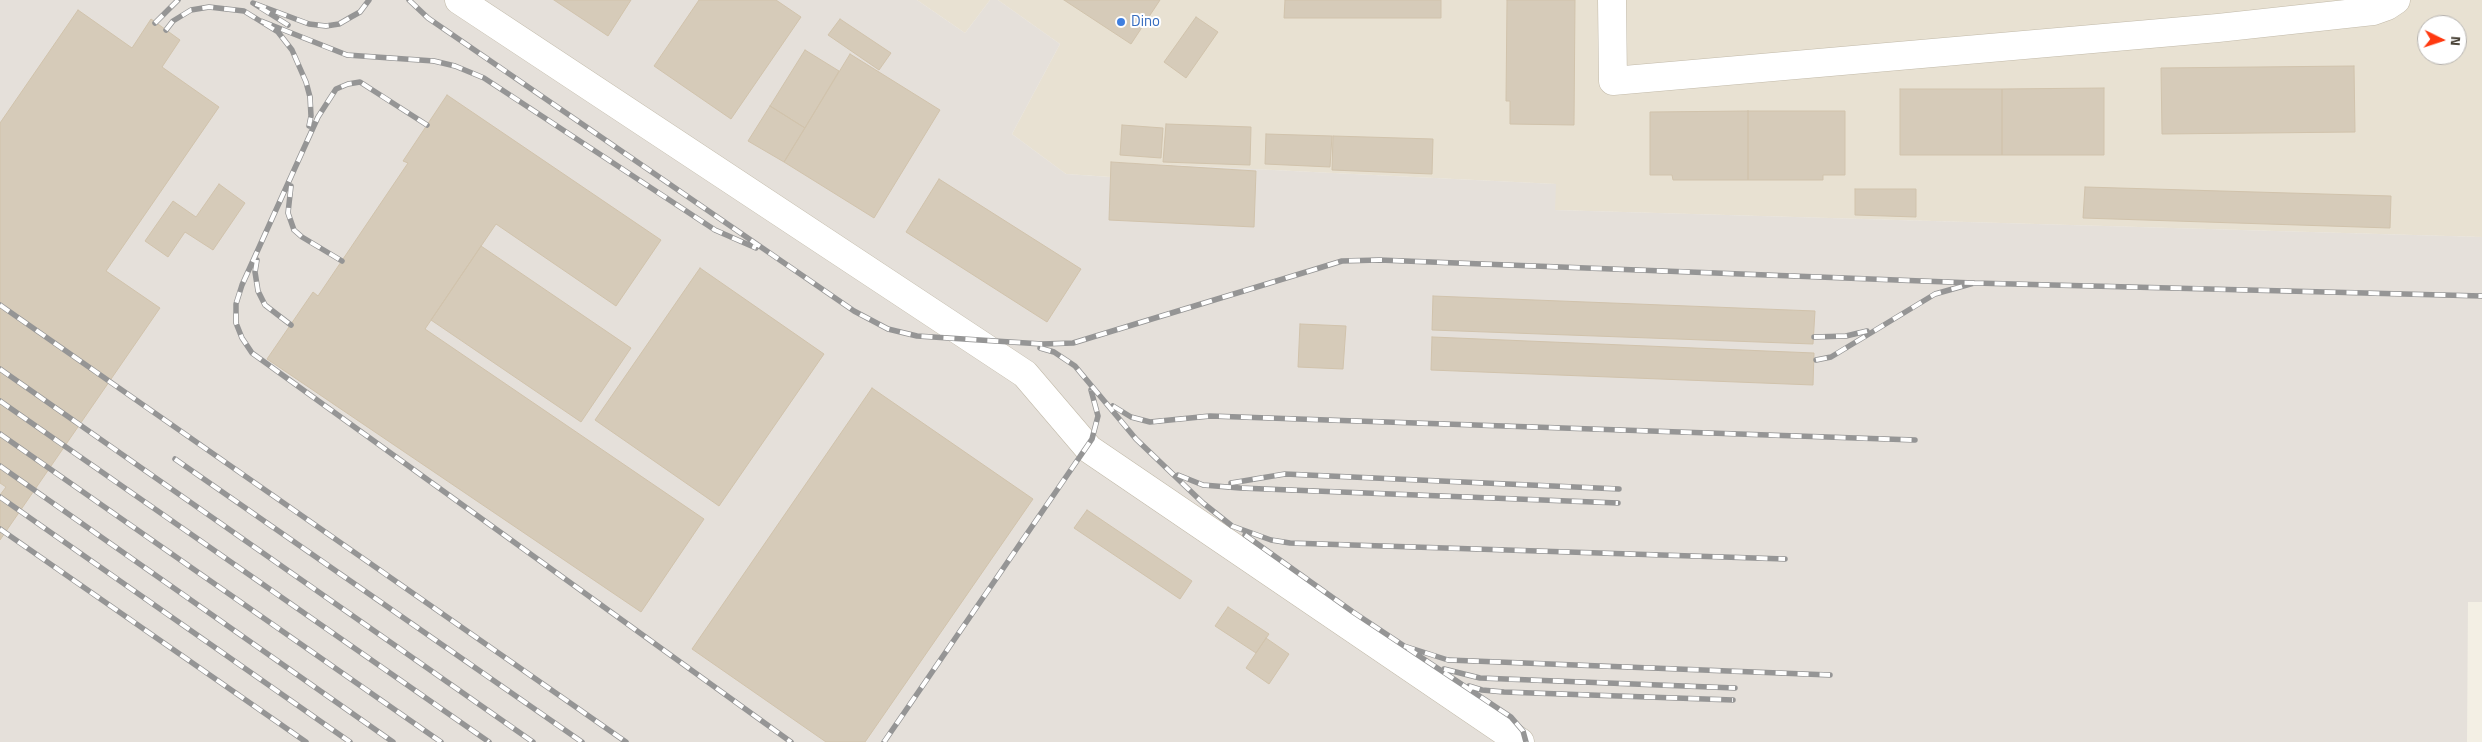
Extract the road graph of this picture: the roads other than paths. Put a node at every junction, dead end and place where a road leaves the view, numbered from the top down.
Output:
1 (459, 0) edge
2 (1612, 0) edge
3 (2396, 0) edge
4 (1520, 742) edge

1 - 4 street
2 - 3 street

